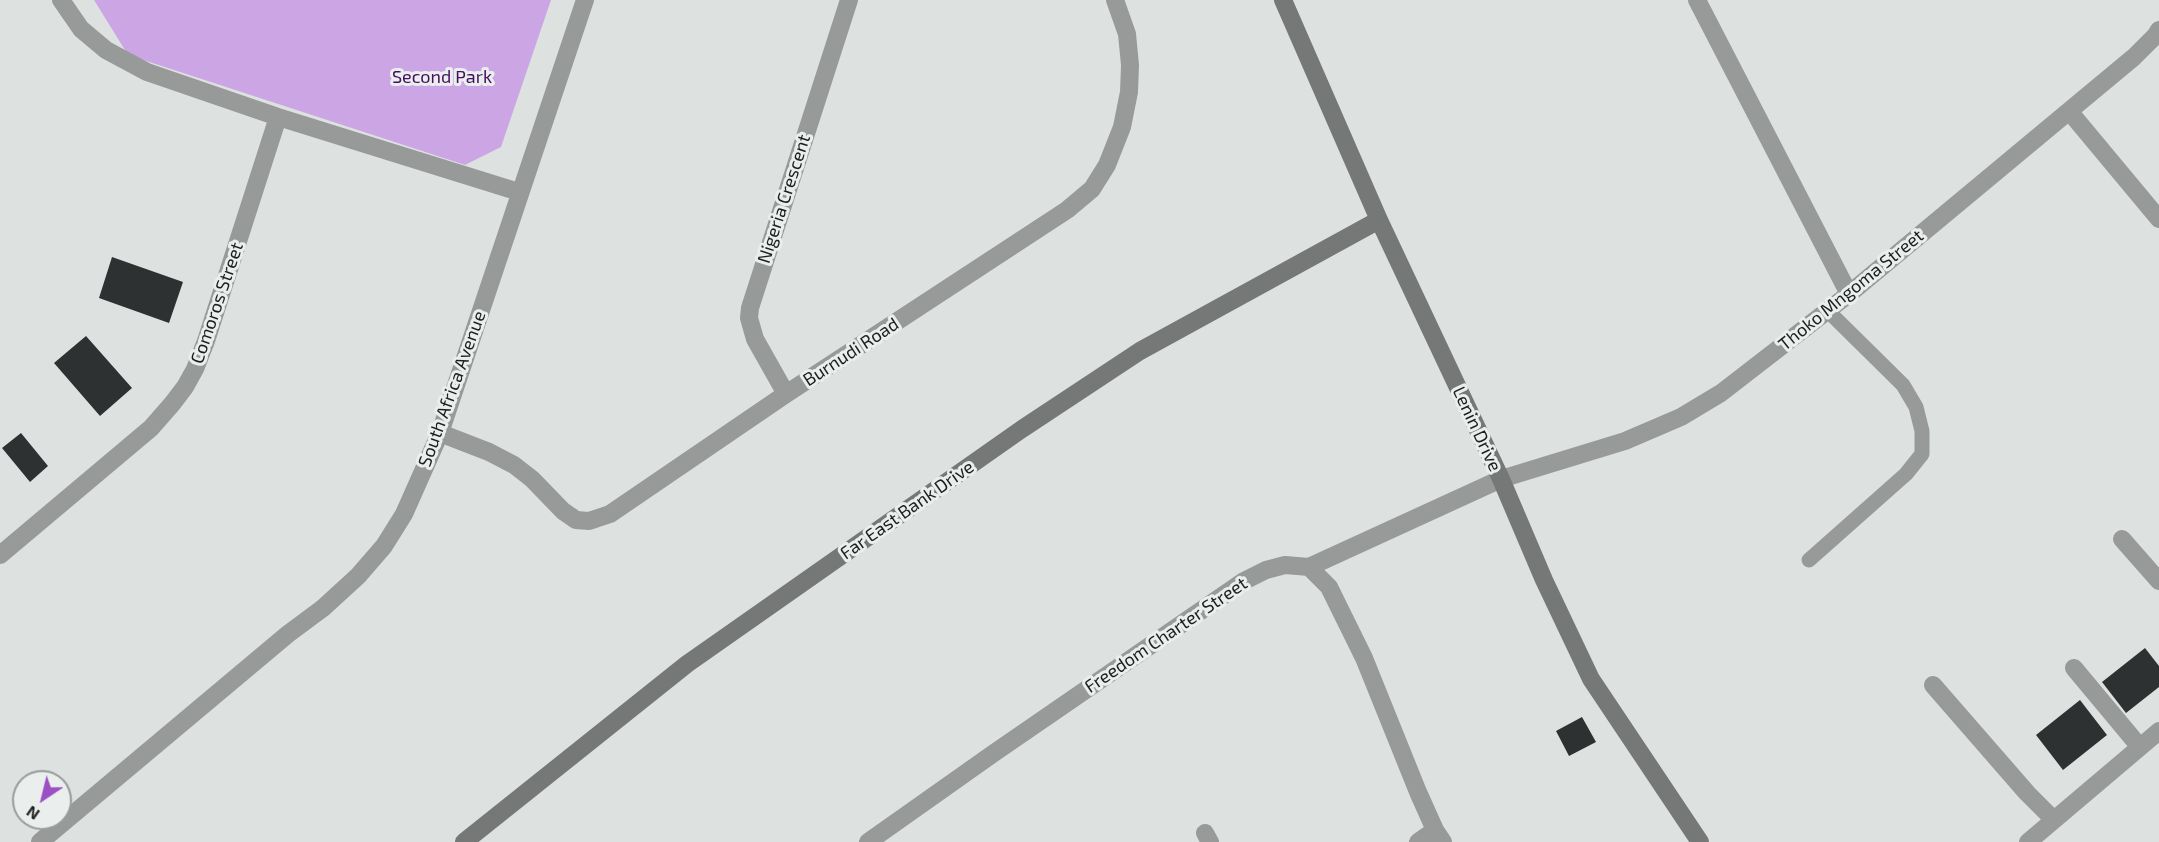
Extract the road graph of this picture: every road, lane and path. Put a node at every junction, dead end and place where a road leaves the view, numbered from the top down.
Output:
1 (61, 0) edge
2 (585, 0) edge
3 (849, 0) edge
4 (1115, 0) edge
5 (1283, 0) edge
6 (1697, 0) edge
7 (2159, 30) edge
8 (2069, 111) junction
9 (278, 117) junction
10 (519, 192) junction
11 (2159, 219) edge
12 (1379, 220) junction
13 (1849, 294) junction
14 (1827, 310) junction
15 (786, 394) junction
16 (440, 433) junction
17 (1501, 479) junction
18 (2122, 539) dead end
19 (0, 555) edge
20 (1809, 560) dead end
21 (1309, 567) junction
22 (2159, 581) edge
23 (2074, 668) dead end
24 (1933, 685) dead end
25 (2159, 730) edge
26 (2139, 746) junction
27 (2054, 820) junction
28 (1439, 836) edge
29 (40, 842) edge
30 (464, 842) edge
31 (868, 842) edge
32 (1418, 842) edge
33 (1700, 842) edge
34 (2028, 842) edge

1 - 9 street
2 - 10 street, South Africa Avenue
3 - 15 street, Nigeria Crescent
4 - 15 street, Burnudi Road
5 - 12 street, Lenin Drive
6 - 13 street
7 - 8 street, Thoko Mngoma Street
8 - 11 street
8 - 13 street, Thoko Mngoma Street
9 - 10 street
9 - 19 street, Comoros Street
10 - 16 street, South Africa Avenue
12 - 17 street, Lenin Drive
12 - 30 street, Far East Bank Drive
13 - 14 street, Thoko Mngoma Street
14 - 17 street, Thoko Mngoma Street
14 - 20 lane
15 - 16 street, Burnudi Road
16 - 29 street, South Africa Avenue
17 - 21 street, Thoko Mngoma Street
17 - 33 street, Lenin Drive
18 - 22 street
21 - 28 street
21 - 31 street, Freedom Charter Street
23 - 26 street
24 - 27 street
25 - 26 street
26 - 27 street
27 - 34 street
28 - 32 street

